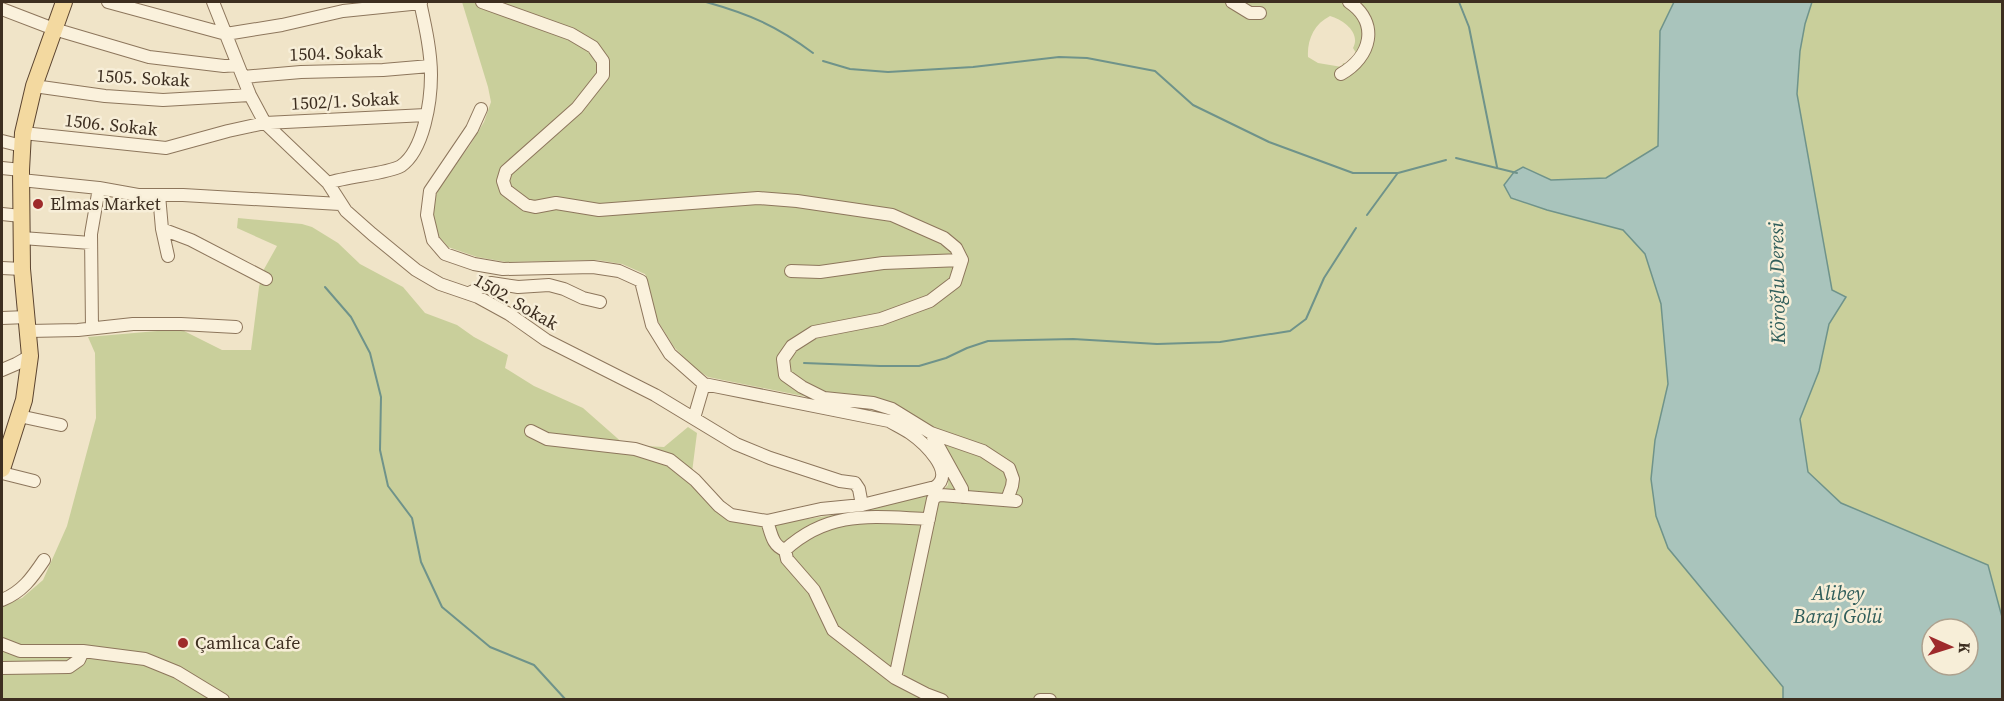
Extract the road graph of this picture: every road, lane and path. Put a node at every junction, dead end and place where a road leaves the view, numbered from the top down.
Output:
1 (64, 2) edge
2 (108, 2) edge
3 (213, 2) edge
4 (420, 2) edge
5 (482, 2) edge
6 (1232, 2) edge
7 (1349, 2) edge
8 (5, 10) edge
9 (1260, 13) dead end
10 (54, 29) junction
11 (226, 34) junction
12 (430, 66) junction
13 (240, 71) junction
14 (1341, 74) dead end
15 (34, 86) junction
16 (250, 95) junction
17 (481, 109) dead end
18 (426, 115) junction
19 (265, 123) junction
20 (22, 140) junction
21 (2, 141) edge
22 (2, 168) edge
23 (21, 175) junction
24 (328, 183) junction
25 (99, 188) junction
26 (159, 195) junction
27 (340, 204) junction
28 (2, 214) edge
29 (21, 216) junction
30 (162, 229) junction
31 (22, 238) junction
32 (91, 243) junction
33 (168, 256) dead end
34 (962, 260) junction
35 (2, 268) edge
36 (22, 269) junction
37 (503, 269) junction
38 (791, 271) dead end
39 (266, 279) dead end
40 (491, 283) junction
41 (469, 293) junction
42 (600, 302) dead end
43 (2, 318) edge
44 (28, 324) junction
45 (236, 327) dead end
46 (92, 328) junction
47 (30, 356) junction
48 (2, 370) edge
49 (704, 384) junction
50 (19, 416) junction
51 (694, 418) junction
52 (61, 425) dead end
53 (531, 430) dead end
54 (931, 433) junction
55 (4, 451) edge
56 (2, 471) edge
57 (34, 481) dead end
58 (962, 496) junction
59 (862, 505) junction
60 (930, 519) junction
61 (767, 521) junction
62 (785, 549) junction
63 (44, 560) dead end
64 (2, 600) edge
65 (2, 644) edge
66 (82, 651) junction
67 (2, 668) edge
68 (895, 678) junction
69 (223, 699) edge
70 (942, 699) edge
71 (1040, 699) edge
72 (1050, 699) edge

1 - 10 main road
2 - 11 street
3 - 11 street, 1502. Sokak
4 - 11 street
4 - 12 street
5 - 34 street
6 - 9 street
7 - 14 street
8 - 10 street, 1504. Sokak
10 - 13 street, 1504. Sokak
10 - 15 main road
11 - 13 street, 1502. Sokak
12 - 13 street, 1504. Sokak
12 - 18 street
13 - 16 street, 1502. Sokak
15 - 16 street, 1505. Sokak
15 - 20 main road
16 - 19 street, 1502. Sokak
17 - 37 street
18 - 19 street, 1502/1. Sokak
18 - 24 street
19 - 20 street, 1506. Sokak
19 - 24 street, 1502. Sokak
20 - 21 street, 1506. Sokak
20 - 23 main road
22 - 23 street
23 - 25 street
23 - 29 main road
24 - 27 street, 1502. Sokak
25 - 26 street
25 - 32 street
26 - 27 street
26 - 30 street
27 - 41 street, 1502. Sokak
28 - 29 street
29 - 31 main road
30 - 33 street
30 - 39 street
31 - 32 street
31 - 36 main road
32 - 46 street
34 - 38 street
34 - 54 street
35 - 36 street
36 - 44 main road
37 - 40 street
37 - 49 street
40 - 41 street
40 - 42 street
41 - 51 street, 1502. Sokak
43 - 44 street
44 - 46 street
44 - 47 main road
45 - 46 street
47 - 48 street
47 - 50 main road
49 - 51 street
49 - 59 street
50 - 52 street
50 - 55 main road
51 - 59 street, 1502. Sokak
53 - 61 street
54 - 58 street
54 - 58 street
55 - 56 main road
56 - 57 street
58 - 60 street
59 - 61 street
60 - 62 street
60 - 68 street
61 - 62 street
62 - 68 street
63 - 64 street
65 - 66 street
66 - 67 street
66 - 69 street
68 - 70 street
71 - 72 street

